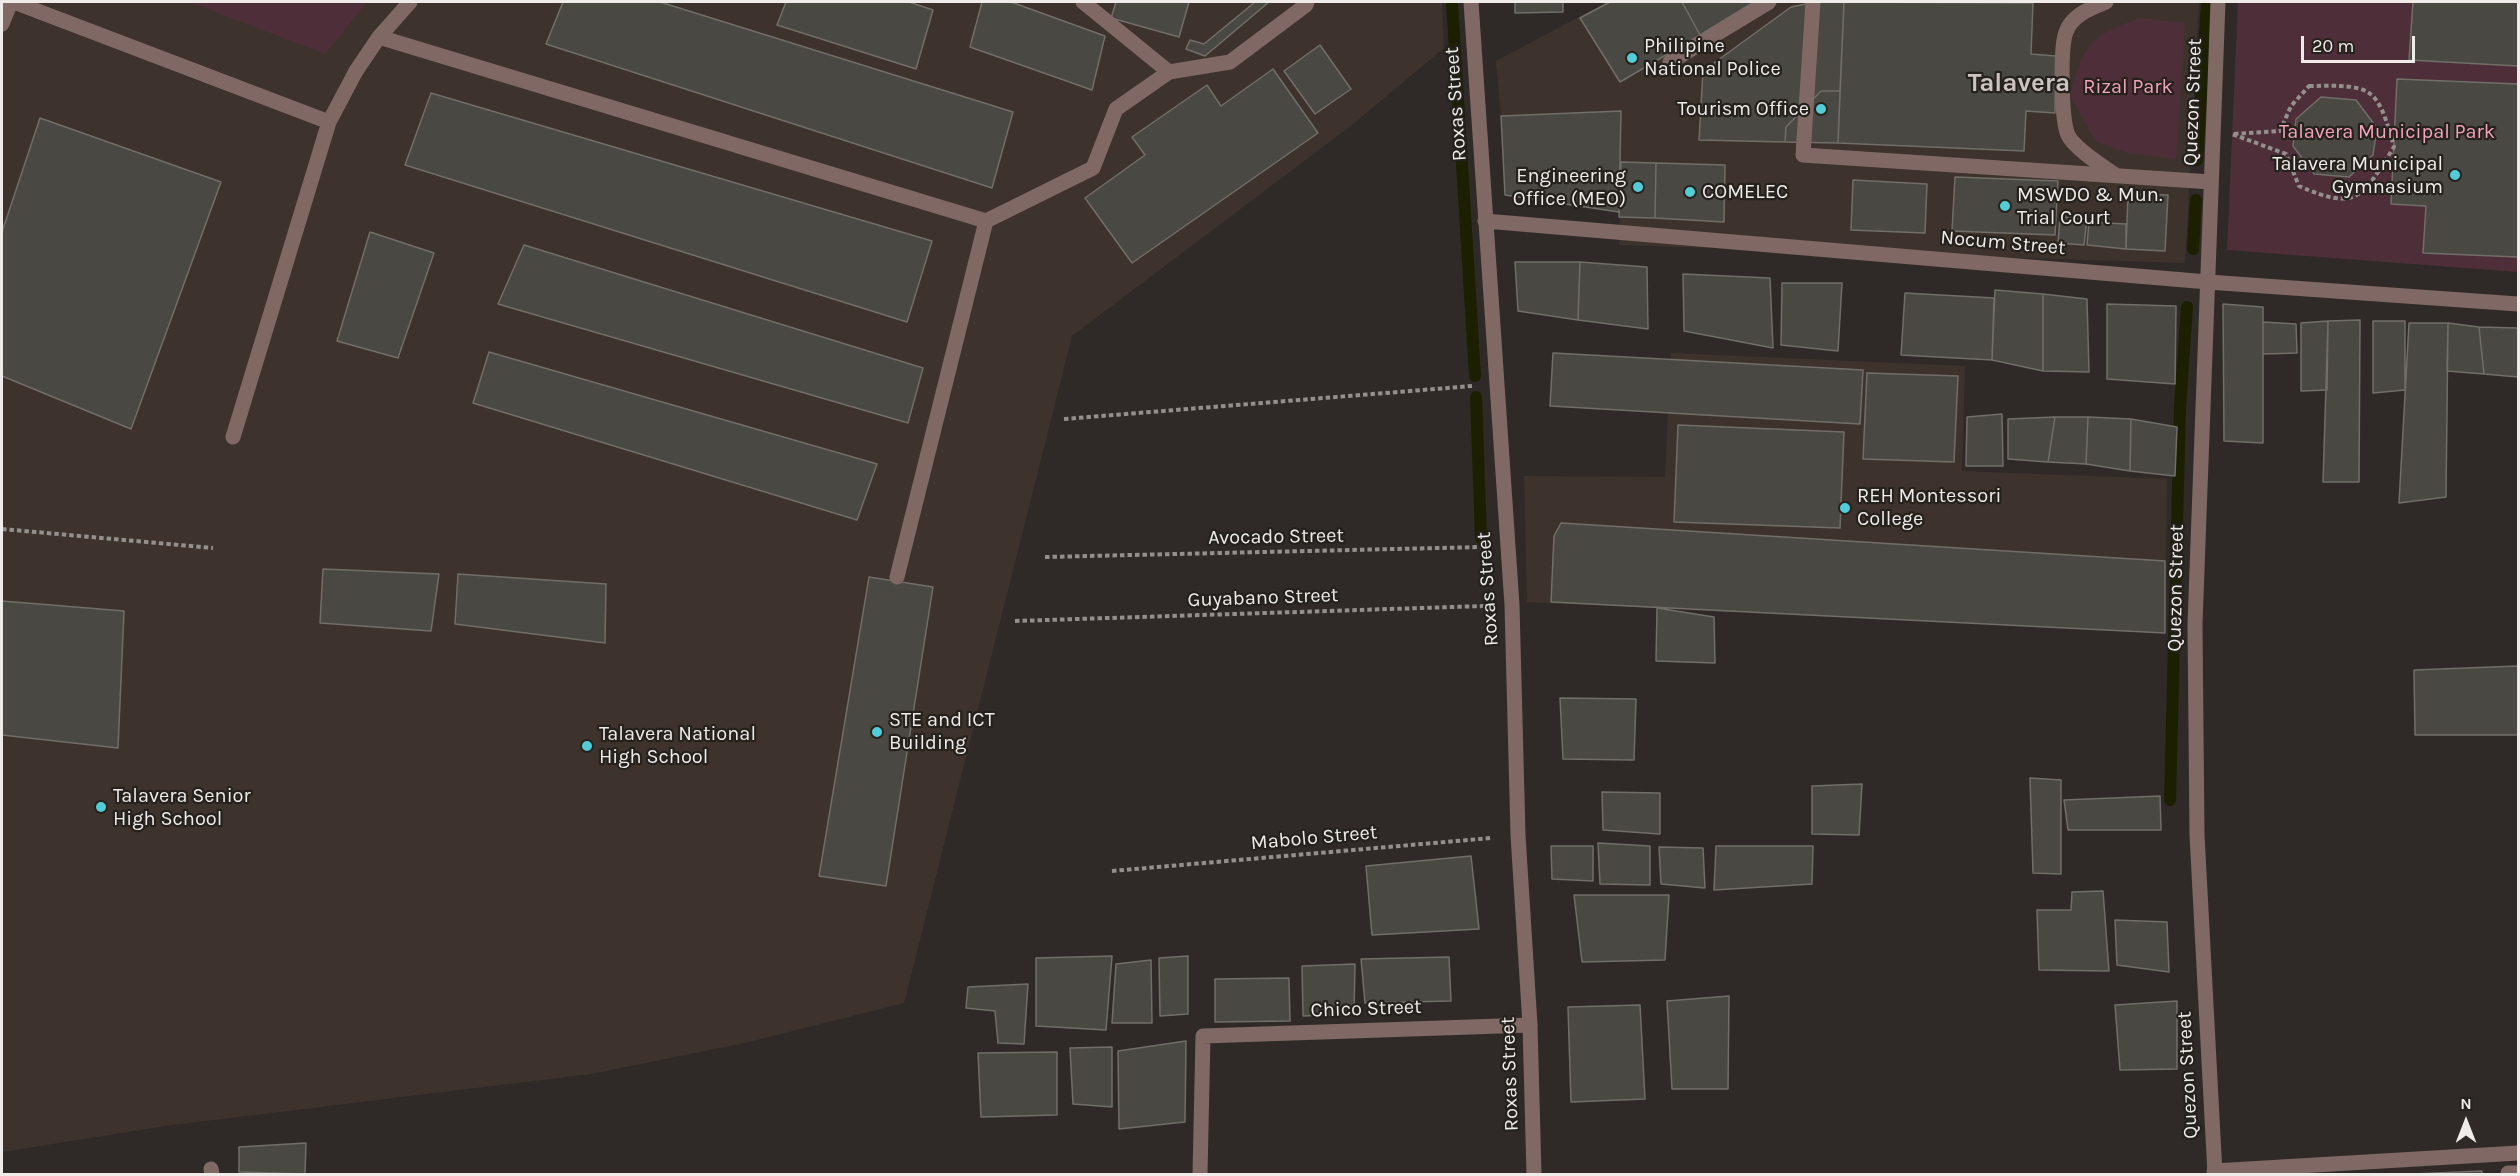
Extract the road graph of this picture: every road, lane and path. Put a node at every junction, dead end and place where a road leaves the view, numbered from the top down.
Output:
1 (13, 2) edge
2 (410, 2) edge
3 (1083, 2) edge
4 (1306, 2) edge
5 (1471, 2) edge
6 (1769, 2) edge
7 (1813, 2) edge
8 (2106, 2) edge
9 (2218, 2) edge
10 (2, 24) edge
11 (379, 37) junction
12 (1670, 62) dead end
13 (1169, 72) junction
14 (329, 122) junction
15 (2394, 147) joint
16 (2114, 174) junction
17 (2211, 182) junction
18 (986, 221) junction
19 (1485, 221) junction
20 (2208, 282) junction
21 (2518, 304) edge
22 (1496, 384) junction
23 (1064, 418) dead end
24 (233, 437) dead end
25 (2, 529) edge
26 (1507, 547) junction
27 (213, 548) dead end
28 (1045, 557) dead end
29 (897, 577) dead end
30 (1512, 605) junction
31 (1016, 621) dead end
32 (1518, 836) junction
33 (1112, 871) dead end
34 (1530, 1024) junction
35 (2518, 1153) edge
36 (2214, 1173) edge
37 (1200, 1174) edge
38 (1534, 1174) edge

1 - 10 street
1 - 14 street
2 - 11 street
3 - 13 street
4 - 13 street
5 - 19 street, Roxas Street
6 - 12 street
7 - 16 street
8 - 16 street
9 - 17 street, Quezon Street
11 - 14 street
11 - 18 street
13 - 18 street
14 - 24 street
15 - 15 path
16 - 17 street
17 - 20 street, Quezon Street
18 - 29 street
19 - 20 street, Nocum Street
19 - 22 street, Roxas Street
20 - 21 street, Nocum Street
20 - 36 street, Quezon Street
22 - 23 path
22 - 26 street, Roxas Street
25 - 27 path
26 - 28 path, Avocado Street
26 - 30 street, Roxas Street
30 - 31 path, Guyabano Street
30 - 32 street, Roxas Street
32 - 33 path, Mabolo Street
32 - 34 street, Roxas Street
34 - 37 street, Chico Street
34 - 38 street, Roxas Street
35 - 36 street

